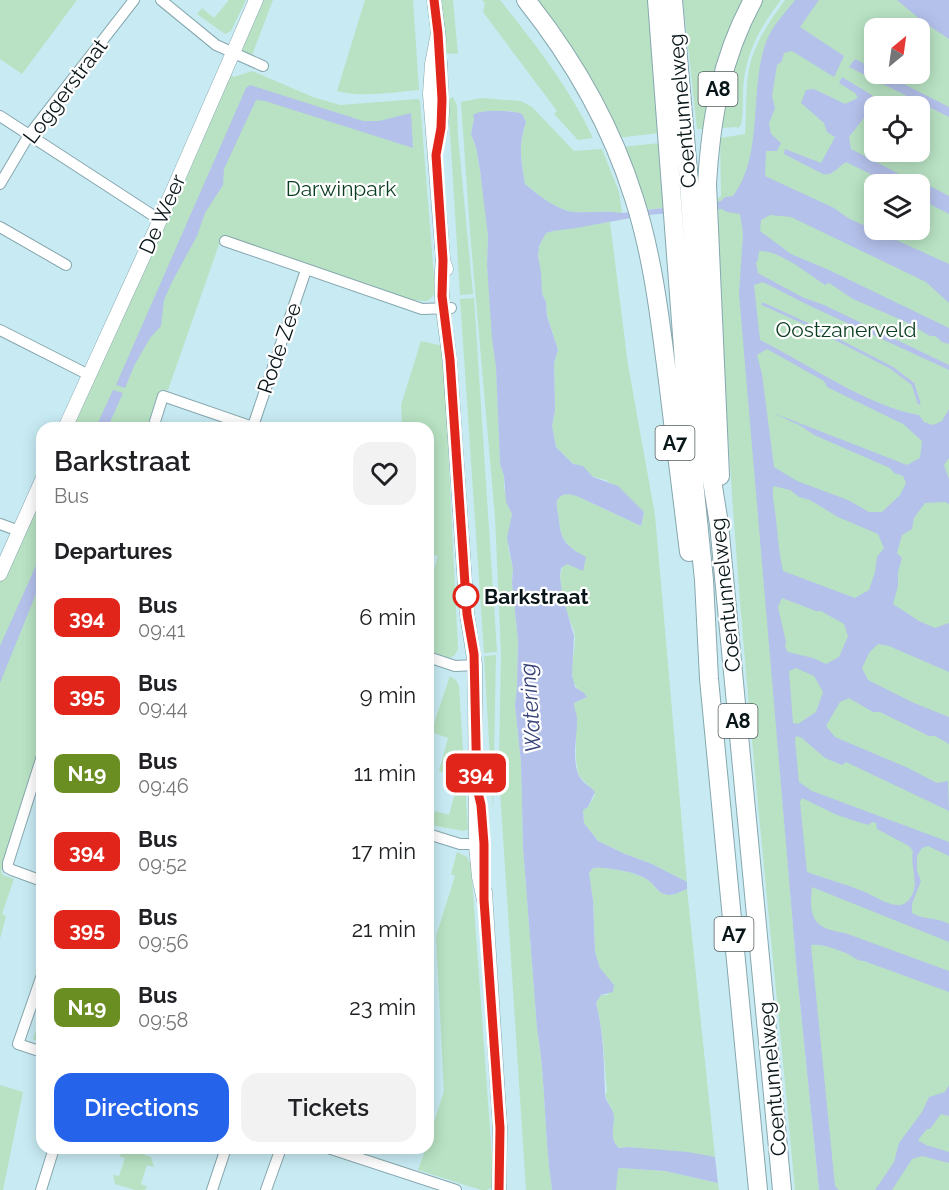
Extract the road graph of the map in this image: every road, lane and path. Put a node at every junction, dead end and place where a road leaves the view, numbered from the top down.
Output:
1 (134, 0) edge
2 (161, 0) edge
3 (256, 0) edge
4 (434, 0) edge
5 (525, 0) edge
6 (657, 0) edge
7 (673, 0) edge
8 (753, 0) edge
9 (233, 53) junction
10 (263, 66) dead end
11 (0, 116) edge
12 (29, 135) junction
13 (0, 184) edge
14 (689, 184) junction
15 (160, 220) junction
16 (0, 227) edge
17 (692, 230) junction
18 (225, 241) dead end
19 (66, 265) dead end
20 (306, 270) junction
21 (447, 308) junction
22 (0, 330) edge
23 (88, 375) junction
24 (68, 422) edge
25 (155, 422) edge
26 (240, 422) edge
27 (257, 422) edge
28 (36, 494) edge
29 (0, 524) edge
30 (20, 531) junction
31 (0, 574) edge
32 (434, 659) edge
33 (470, 665) junction
34 (709, 679) junction
35 (36, 775) edge
36 (434, 836) edge
37 (480, 844) junction
38 (36, 879) edge
39 (36, 992) edge
40 (36, 1050) edge
41 (500, 1128) junction
42 (52, 1154) edge
43 (224, 1154) edge
44 (279, 1154) edge
45 (347, 1154) edge
46 (41, 1190) edge
47 (212, 1190) edge
48 (267, 1190) edge
49 (456, 1190) edge
50 (499, 1190) edge
51 (507, 1190) edge
52 (758, 1190) edge
53 (783, 1190) edge

1 - 12 street, Loggerstraat
2 - 9 street
3 - 9 main road, De Weer
4 - 21 main road
5 - 34 highway, A7
6 - 14 highway, Coentunnelweg / A8
7 - 14 highway, Coentunnelweg / A8
8 - 14 highway, A8
9 - 10 street
9 - 15 main road, De Weer
11 - 12 street
12 - 13 street, Loggerstraat
12 - 15 street
14 - 17 highway, A8
14 - 17 highway, Coentunnelweg / A8
15 - 23 main road, De Weer
16 - 19 street
17 - 34 highway, Coentunnelweg / A8
17 - 53 highway, Coentunnelweg / A8
18 - 20 street
20 - 21 street
20 - 27 street, Rode Zee
21 - 33 main road
22 - 23 street
23 - 24 main road, De Weer
25 - 26 street, Rode Zee
28 - 30 main road
29 - 30 street
30 - 31 main road
32 - 33 street
33 - 37 main road
34 - 52 highway, Coentunnelweg / A7
35 - 38 street
36 - 37 street
37 - 41 main road
39 - 40 street
41 - 50 main road
41 - 51 main road
42 - 46 street
43 - 47 street
44 - 48 street
45 - 49 street

